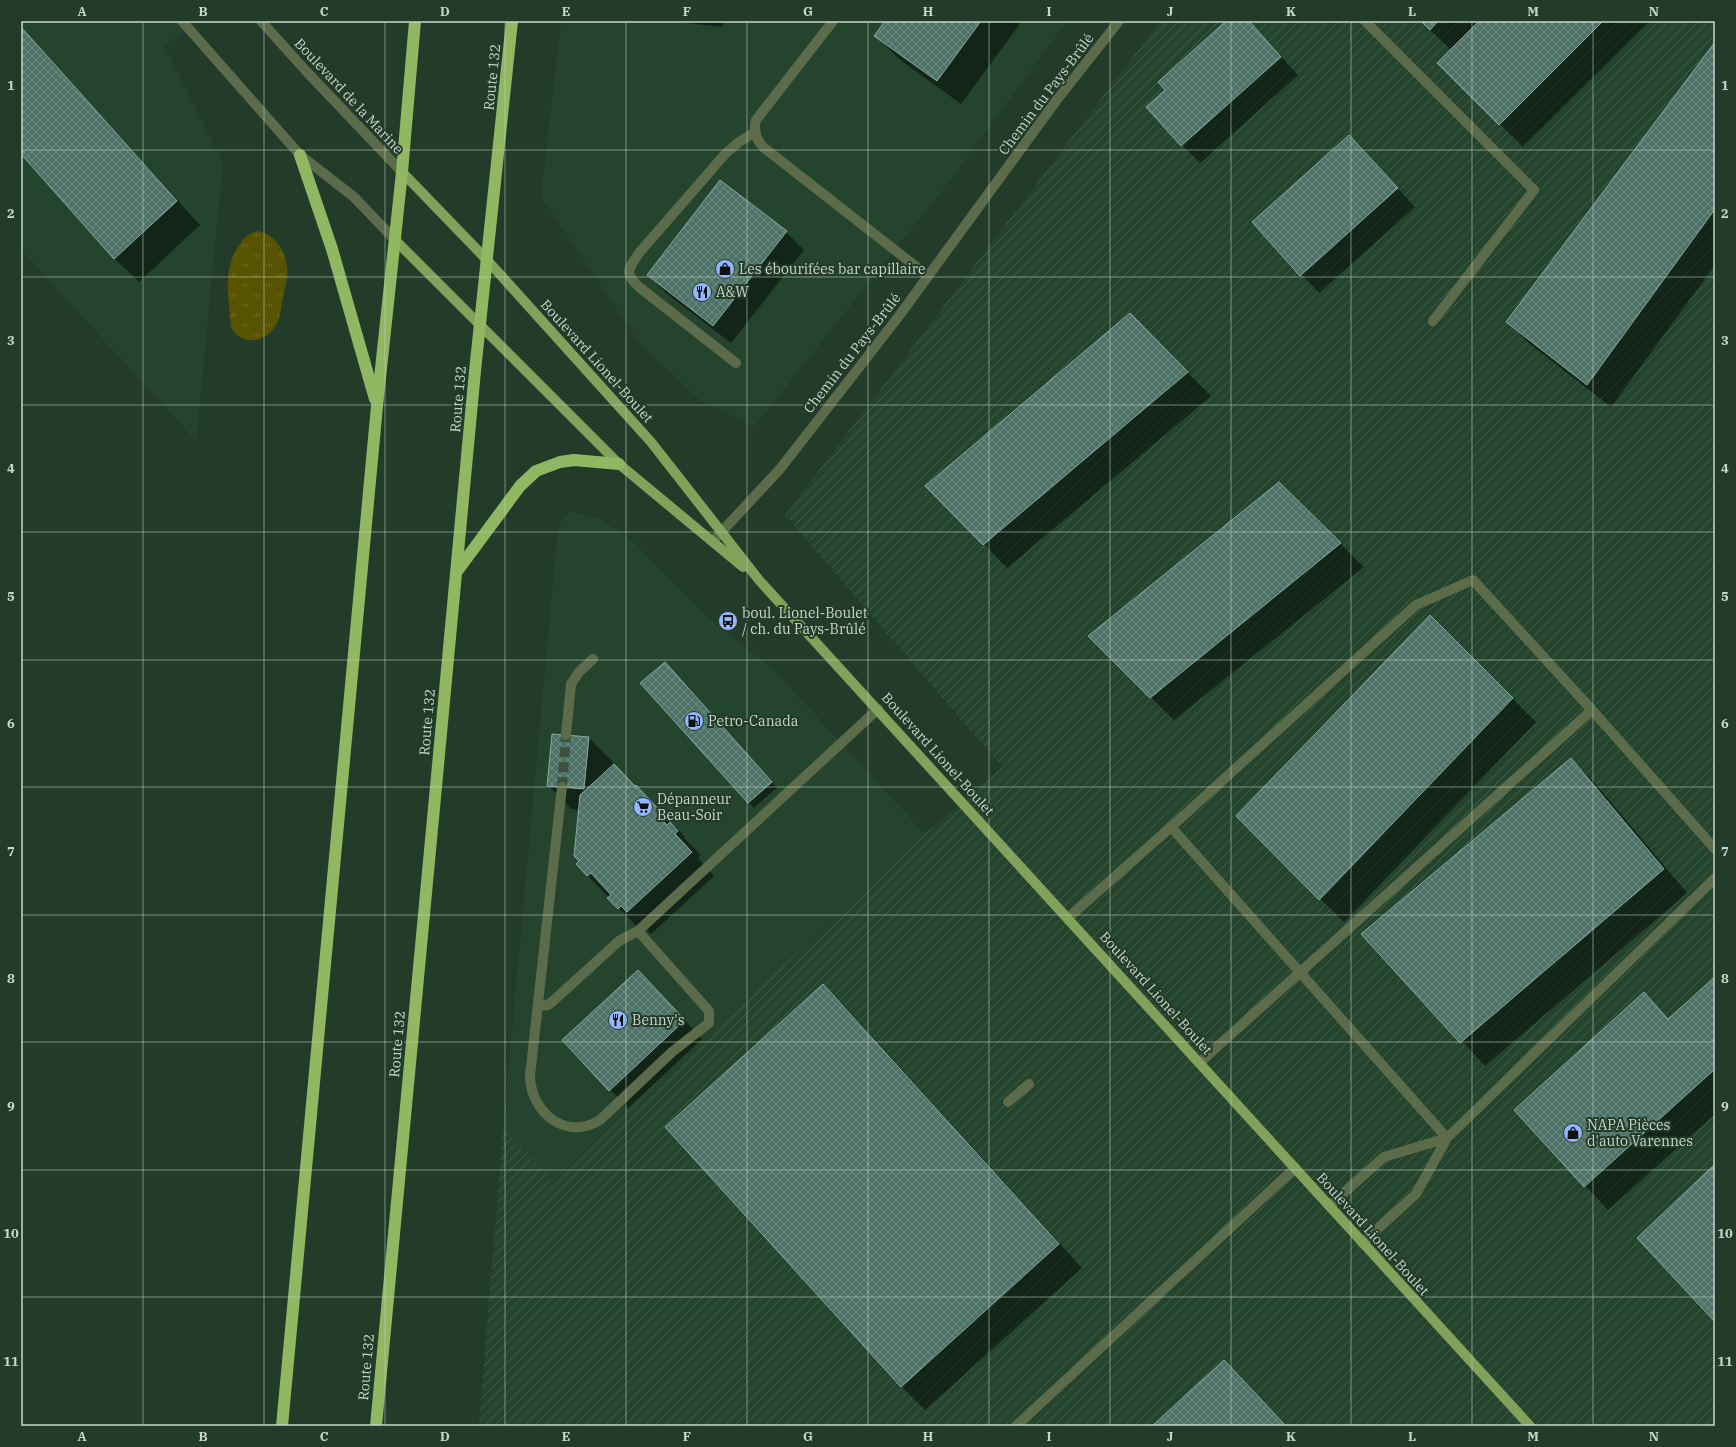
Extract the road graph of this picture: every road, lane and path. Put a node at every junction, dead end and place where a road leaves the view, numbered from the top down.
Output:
1 (182, 21) edge
2 (261, 21) edge
3 (415, 21) edge
4 (512, 21) edge
5 (833, 21) edge
6 (1119, 21) edge
7 (1365, 21) edge
8 (755, 132) junction
9 (300, 156) junction
10 (402, 172) junction
11 (395, 240) junction
12 (487, 260) junction
13 (928, 276) junction
14 (1433, 321) dead end
15 (480, 326) junction
16 (736, 363) dead end
17 (377, 406) junction
18 (619, 464) junction
19 (722, 532) junction
20 (713, 541) junction
21 (458, 570) junction
22 (759, 580) junction
23 (593, 659) dead end
24 (878, 708) junction
25 (1592, 710) junction
26 (566, 735) tunnel mouth
27 (562, 787) tunnel mouth
28 (1172, 827) junction
29 (1715, 848) edge
30 (1715, 878) edge
31 (1068, 917) junction
32 (638, 931) junction
33 (1298, 972) junction
34 (538, 1006) junction
35 (1199, 1063) junction
36 (1029, 1084) dead end
37 (1008, 1102) dead end
38 (1447, 1138) junction
39 (1294, 1168) junction
40 (1329, 1206) junction
41 (1362, 1243) junction
42 (282, 1426) edge
43 (376, 1426) edge
44 (1016, 1426) edge
45 (1530, 1426) edge

1 - 9 street
2 - 10 street, Boulevard de la Marine
3 - 10 highway
4 - 12 highway, Route 132
5 - 8 street
6 - 13 street, Chemin du Pays-Brûlé
7 - 14 street
8 - 13 street
8 - 16 street
9 - 11 street
9 - 17 highway
10 - 11 highway
10 - 12 main road, Boulevard Lionel-Boulet
11 - 15 main road, Boulevard Lionel-Boulet
11 - 17 highway
12 - 15 highway, Route 132
12 - 19 main road, Boulevard Lionel-Boulet
13 - 19 street, Chemin du Pays-Brûlé
15 - 18 main road, Boulevard Lionel-Boulet
15 - 21 highway, Route 132
17 - 42 highway
18 - 20 main road, Boulevard Lionel-Boulet
18 - 21 highway
19 - 20 street, Chemin du Pays-Brûlé
19 - 22 main road, Boulevard Lionel-Boulet
20 - 22 main road, Boulevard Lionel-Boulet
21 - 43 highway, Route 132
22 - 24 main road, Boulevard Lionel-Boulet
23 - 26 street
24 - 31 main road, Boulevard Lionel-Boulet
24 - 32 street
25 - 28 street
25 - 29 street
25 - 33 street
27 - 34 street
28 - 31 street
28 - 33 street
30 - 38 street
31 - 35 main road, Boulevard Lionel-Boulet
32 - 34 street
32 - 34 street
33 - 35 street
33 - 38 street
35 - 39 main road, Boulevard Lionel-Boulet
36 - 37 street
38 - 40 street
38 - 41 street
39 - 40 main road, Boulevard Lionel-Boulet
39 - 44 street
40 - 41 main road, Boulevard Lionel-Boulet
41 - 45 main road, Boulevard Lionel-Boulet

